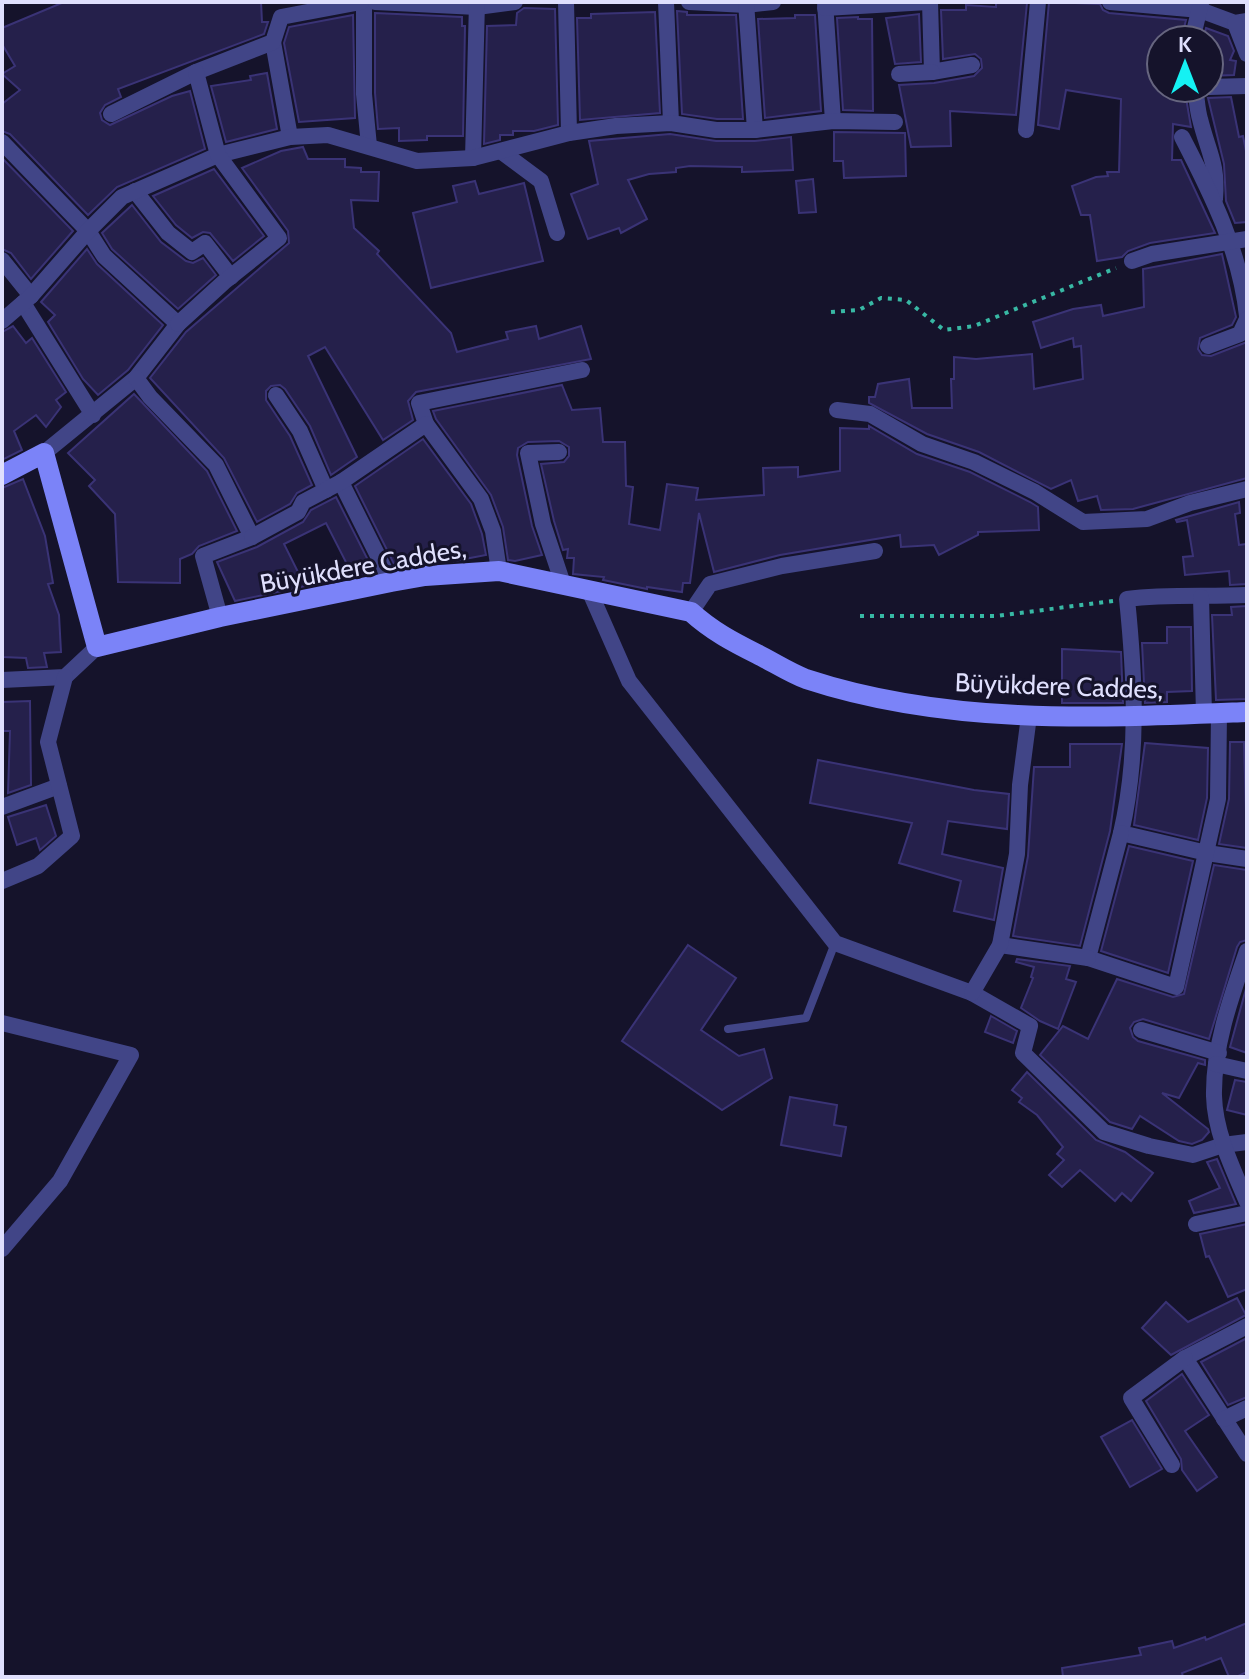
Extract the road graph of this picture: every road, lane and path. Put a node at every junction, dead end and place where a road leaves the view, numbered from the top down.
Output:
1 (362, 2) edge
2 (375, 2) edge
3 (515, 2) edge
4 (566, 2) edge
5 (666, 2) edge
6 (689, 2) edge
7 (773, 2) edge
8 (929, 2) edge
9 (1038, 2) edge
10 (1110, 2) edge
11 (477, 4) edge
12 (746, 4) edge
13 (825, 5) edge
14 (1201, 6) edge
15 (1241, 22) edge
16 (273, 42) junction
17 (1247, 54) edge
18 (972, 65) dead end
19 (196, 72) junction
20 (932, 72) junction
21 (899, 74) dead end
22 (1247, 86) edge
23 (1225, 87) edge
24 (1198, 104) edge
25 (111, 114) dead end
26 (833, 121) junction
27 (895, 122) dead end
28 (671, 123) junction
29 (755, 130) junction
30 (1026, 130) dead end
31 (569, 133) junction
32 (290, 137) junction
33 (1182, 137) dead end
34 (2, 142) edge
35 (369, 146) junction
36 (502, 152) junction
37 (218, 155) junction
38 (473, 158) junction
39 (135, 191) junction
40 (1215, 199) junction
41 (88, 231) junction
42 (557, 233) dead end
43 (1240, 241) edge
44 (2, 260) edge
45 (1132, 261) joint
46 (231, 277) junction
47 (27, 300) junction
48 (831, 312) dead end
49 (2, 321) edge
50 (178, 324) junction
51 (1245, 329) edge
52 (1208, 346) dead end
53 (582, 370) dead end
54 (136, 378) junction
55 (276, 395) dead end
56 (837, 410) dead end
57 (93, 415) junction
58 (426, 424) junction
59 (559, 452) dead end
60 (44, 453) junction
61 (2, 475) edge
62 (333, 486) junction
63 (1247, 489) edge
64 (252, 537) junction
65 (875, 551) dead end
66 (499, 571) junction
67 (391, 582) junction
68 (563, 584) junction
69 (589, 590) junction
70 (1247, 595) edge
71 (1201, 597) junction
72 (1127, 599) junction
73 (691, 612) junction
74 (860, 616) dead end
75 (220, 617) junction
76 (97, 647) junction
77 (65, 677) junction
78 (2, 680) edge
79 (1247, 712) edge
80 (1212, 714) junction
81 (1029, 716) junction
82 (1134, 717) junction
83 (59, 786) junction
84 (2, 807) edge
85 (1121, 833) junction
86 (1207, 853) junction
87 (1247, 859) edge
88 (2, 881) edge
89 (835, 943) junction
90 (1000, 945) junction
91 (1247, 951) edge
92 (1088, 958) junction
93 (972, 993) junction
94 (2, 1023) edge
95 (728, 1029) dead end
96 (1141, 1030) dead end
97 (1218, 1058) junction
98 (1247, 1071) edge
99 (1247, 1142) edge
100 (1223, 1145) junction
101 (1247, 1202) edge
102 (1247, 1213) edge
103 (1196, 1224) dead end
104 (2, 1249) edge
105 (1247, 1326) edge
106 (1185, 1358) junction
107 (1247, 1408) edge
108 (1224, 1419) junction
109 (1247, 1454) edge
110 (1172, 1465) dead end

1 - 16 street
1 - 35 street
2 - 11 street
3 - 11 street
4 - 31 street
5 - 28 street
6 - 12 street
7 - 12 street
8 - 13 street
8 - 20 street
9 - 30 street
10 - 14 street
11 - 38 street
12 - 29 street
13 - 26 street
14 - 15 street
15 - 17 street
16 - 19 street
16 - 32 street
18 - 20 street
19 - 25 street
19 - 37 street
20 - 21 street
22 - 23 street
24 - 40 street
26 - 27 street
26 - 29 street
28 - 29 street
28 - 31 street
31 - 36 street
32 - 35 street
32 - 37 street
33 - 40 street
34 - 41 street
35 - 38 street
36 - 38 street
36 - 42 street
37 - 39 street
37 - 46 street
39 - 41 street
39 - 46 street
40 - 43 street
41 - 47 street
41 - 50 street
43 - 45 street
43 - 51 street
44 - 47 street
45 - 48 path
46 - 50 street
47 - 49 street
47 - 57 street
50 - 54 street
51 - 52 street
53 - 58 street
54 - 57 street
54 - 64 street
55 - 62 street
56 - 63 street
57 - 60 street
58 - 62 street
58 - 66 street
59 - 68 street
60 - 61 street
60 - 76 street
62 - 64 street
62 - 67 street
64 - 75 street
65 - 73 street
66 - 67 street, Büyükdere Caddes,
66 - 68 street, Büyükdere Caddes,
67 - 75 street, Büyükdere Caddes,
68 - 69 street, Büyükdere Caddes,
69 - 73 street, Büyükdere Caddes,
69 - 89 street
70 - 71 street
71 - 72 street
71 - 80 street
72 - 74 path
72 - 82 street
73 - 81 street, Büyükdere Caddes,
75 - 76 street, Büyükdere Caddes,
76 - 77 street
77 - 78 street
77 - 83 street
79 - 80 street, Büyükdere Caddes,
80 - 82 street, Büyükdere Caddes,
80 - 86 street
81 - 82 street, Büyükdere Caddes,
81 - 90 street
82 - 85 street
83 - 84 street
83 - 88 street
85 - 86 street
85 - 92 street
86 - 87 street
86 - 92 street
89 - 93 street
89 - 95 lane
90 - 92 street
90 - 93 street
91 - 97 street
93 - 100 street
94 - 104 street
96 - 97 street
97 - 98 street
97 - 100 street
99 - 100 street
100 - 101 street
102 - 103 street
105 - 106 street
106 - 108 street
106 - 110 street
107 - 108 street
108 - 109 street

